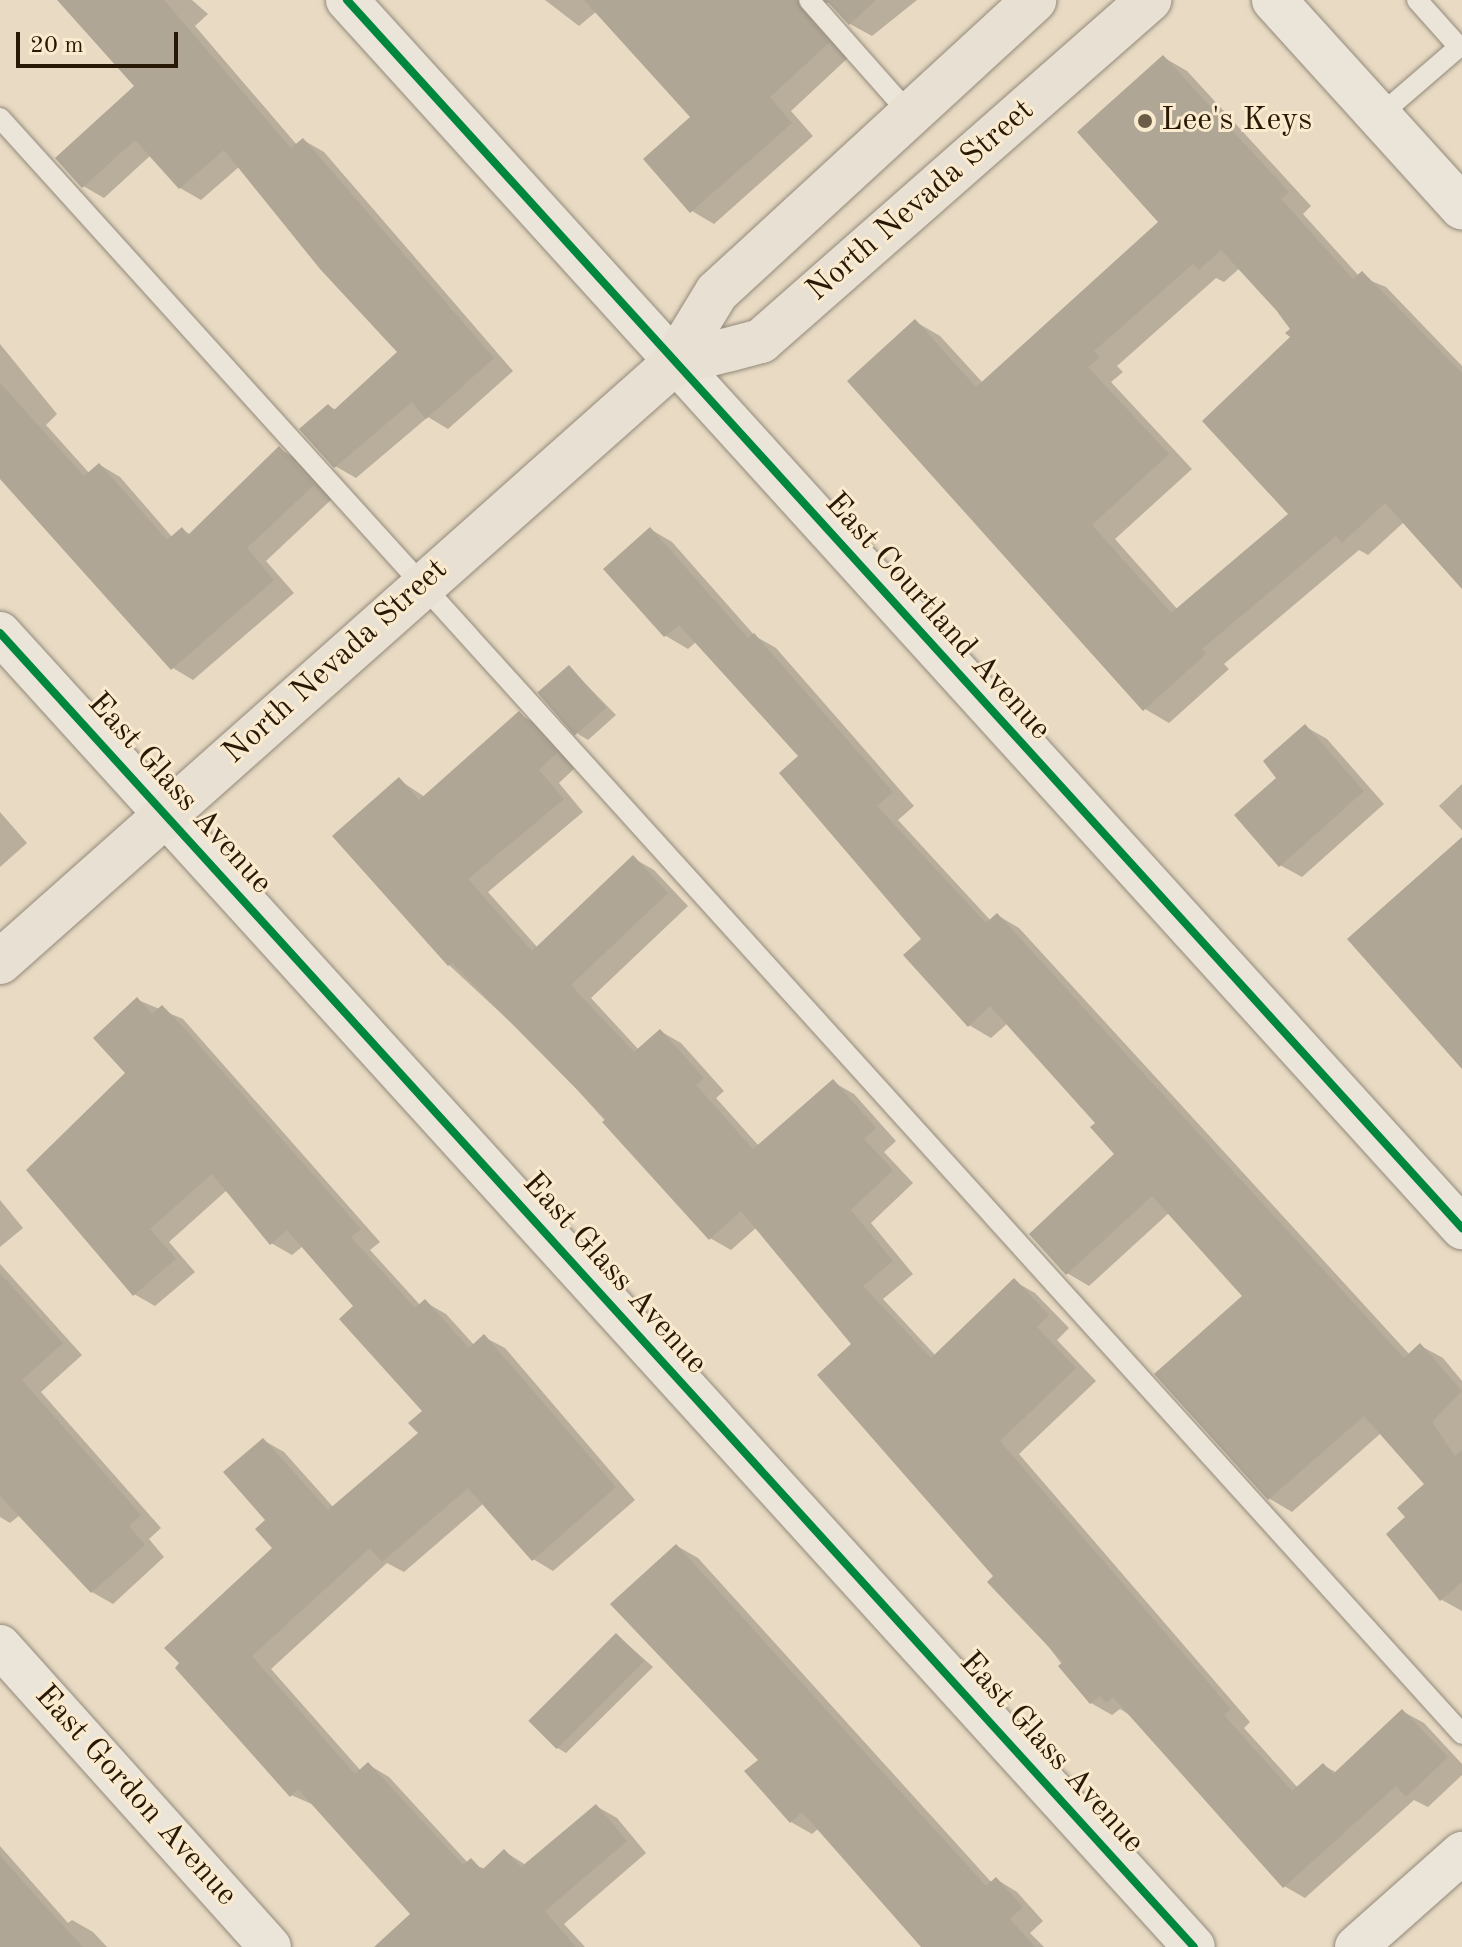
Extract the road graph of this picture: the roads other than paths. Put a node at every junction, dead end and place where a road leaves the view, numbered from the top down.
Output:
1 (347, 0) edge
2 (809, 0) edge
3 (1034, 0) edge
4 (1149, 0) edge
5 (1274, 0) edge
6 (1417, 0) edge
7 (909, 113) junction
8 (1379, 116) junction
9 (0, 118) edge
10 (1462, 207) edge
11 (673, 364) junction
12 (423, 583) junction
13 (0, 633) edge
14 (166, 816) junction
15 (0, 962) edge
16 (1462, 1228) edge
17 (0, 1646) edge
18 (1462, 1734) edge
19 (1462, 1853) edge
20 (270, 1947) edge
21 (1194, 1947) edge
22 (1356, 1947) edge

1 - 11 street, East Courtland Avenue
2 - 7 lane
3 - 7 main road, North Nevada Street
4 - 11 main road, North Nevada Street
5 - 8 street
6 - 8 lane
7 - 11 main road, North Nevada Street
8 - 10 street
9 - 12 lane
11 - 12 main road, North Nevada Street
11 - 16 street, East Courtland Avenue
12 - 14 main road, North Nevada Street
12 - 18 lane
13 - 14 street, East Glass Avenue
14 - 15 main road, North Nevada Street
14 - 21 street, East Glass Avenue
17 - 20 street, East Gordon Avenue
19 - 22 street

